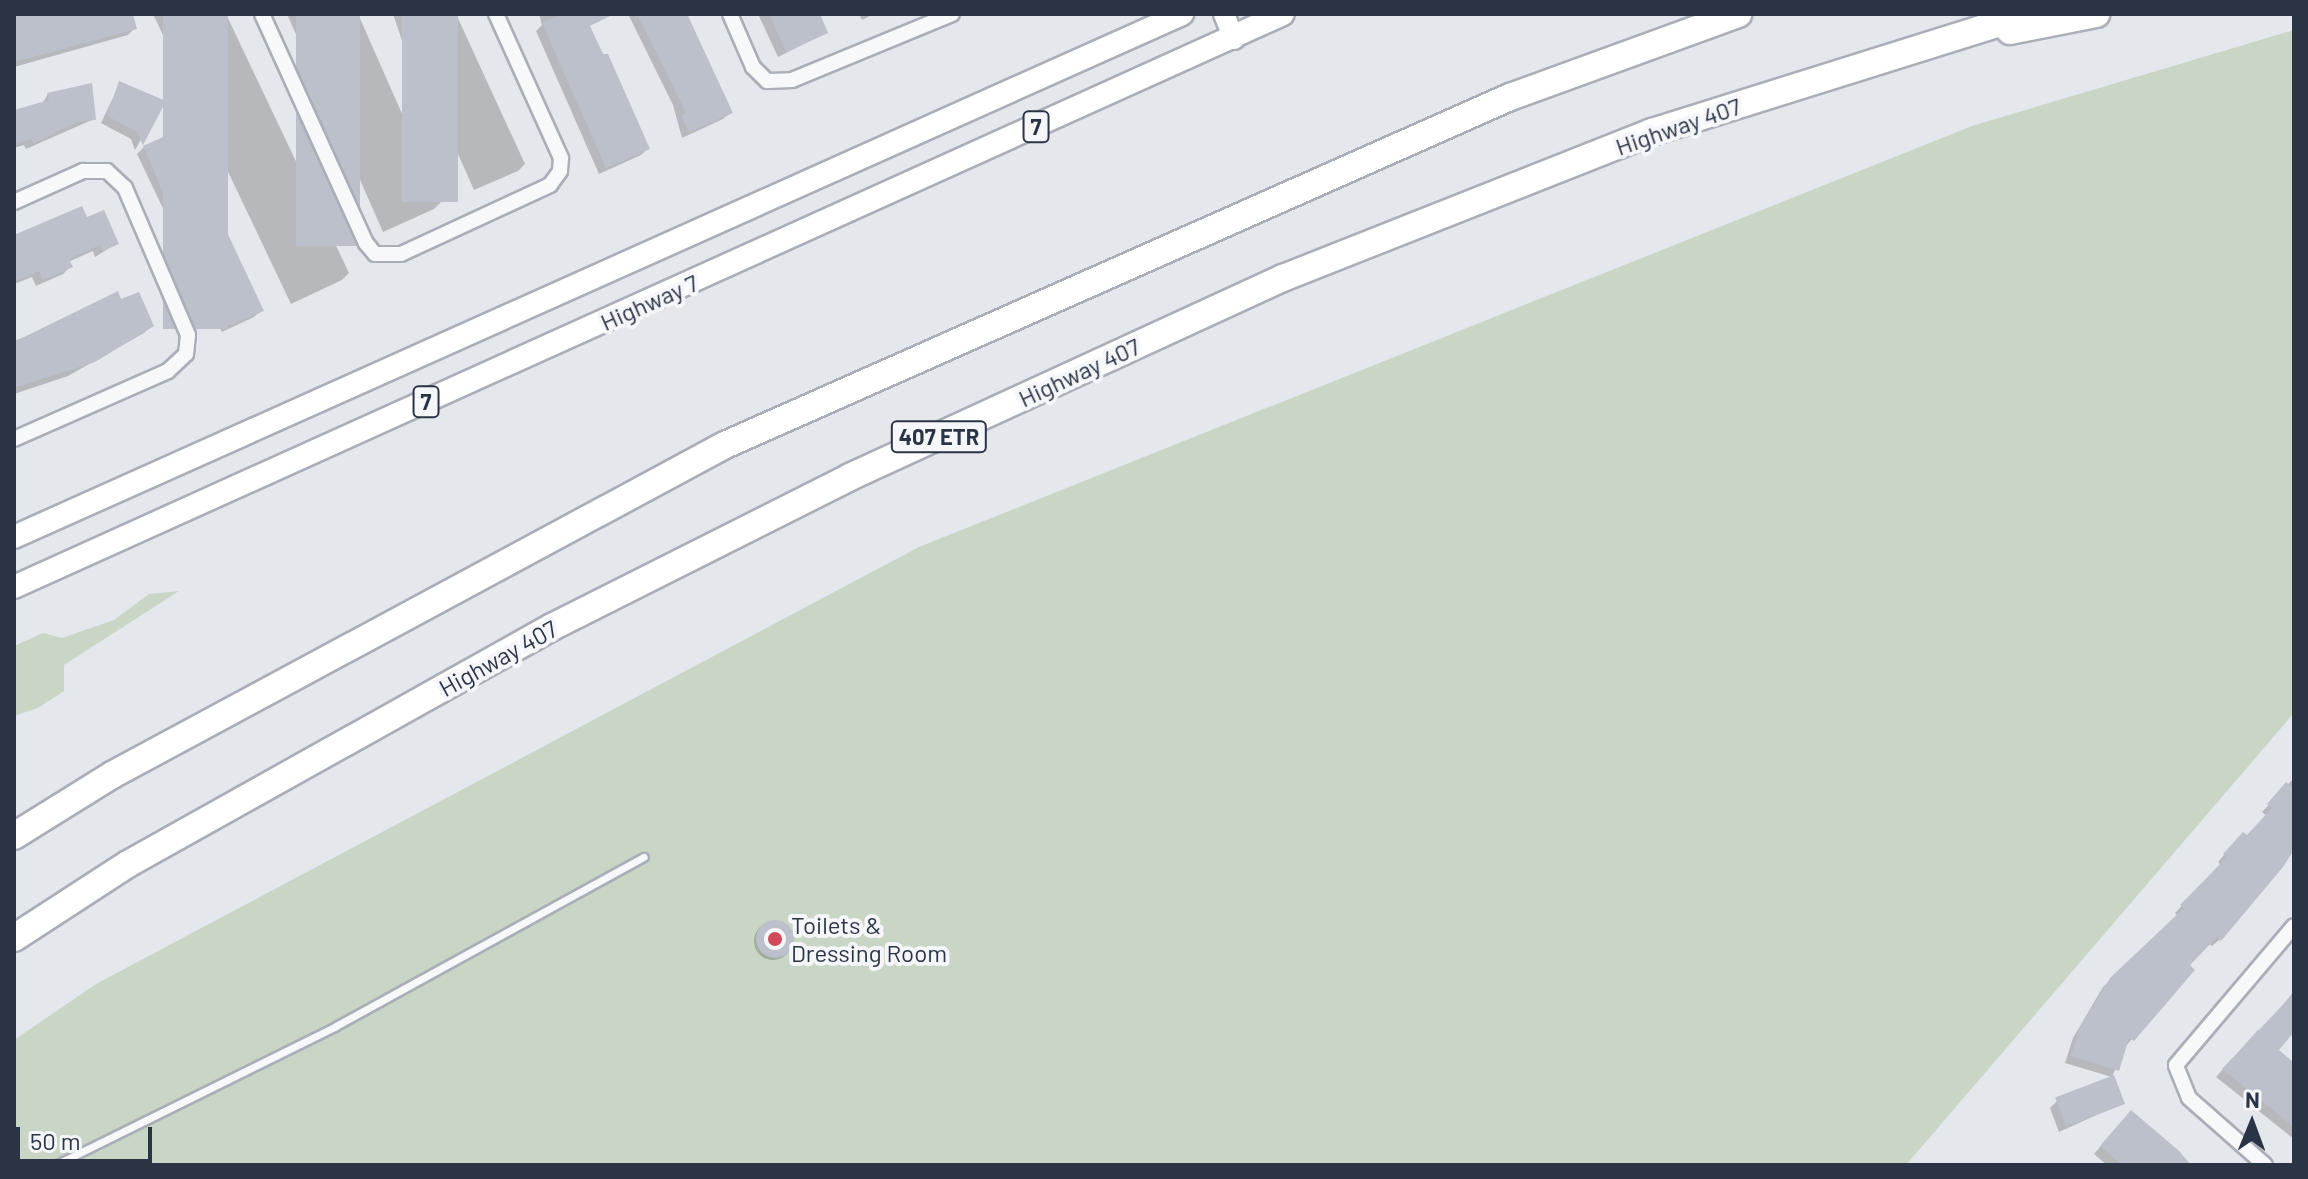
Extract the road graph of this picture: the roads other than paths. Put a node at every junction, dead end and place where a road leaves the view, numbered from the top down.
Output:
1 (262, 14) edge
2 (496, 14) edge
3 (730, 14) edge
4 (952, 14) edge
5 (1182, 14) edge
6 (1224, 14) edge
7 (1738, 14) edge
8 (2028, 14) edge
9 (2096, 14) edge
10 (1275, 16) edge
11 (1234, 39) junction
12 (1916, 49) junction
13 (14, 202) edge
14 (14, 439) edge
15 (14, 537) edge
16 (14, 587) edge
17 (14, 836) edge
18 (644, 857) dead end
19 (2294, 926) edge
20 (14, 938) edge
21 (55, 1165) edge
22 (2265, 1165) edge

1 - 2 street
3 - 4 street
5 - 15 main road, Highway 7 / 7
6 - 11 street
7 - 17 highway
8 - 12 highway, Highway 407 / 407 ETR
9 - 12 highway
10 - 11 main road, Highway 7 / 7
11 - 16 main road, Highway 7 / 7
12 - 20 highway, Highway 407 / 407 ETR
13 - 14 street
18 - 21 lane
19 - 22 street

